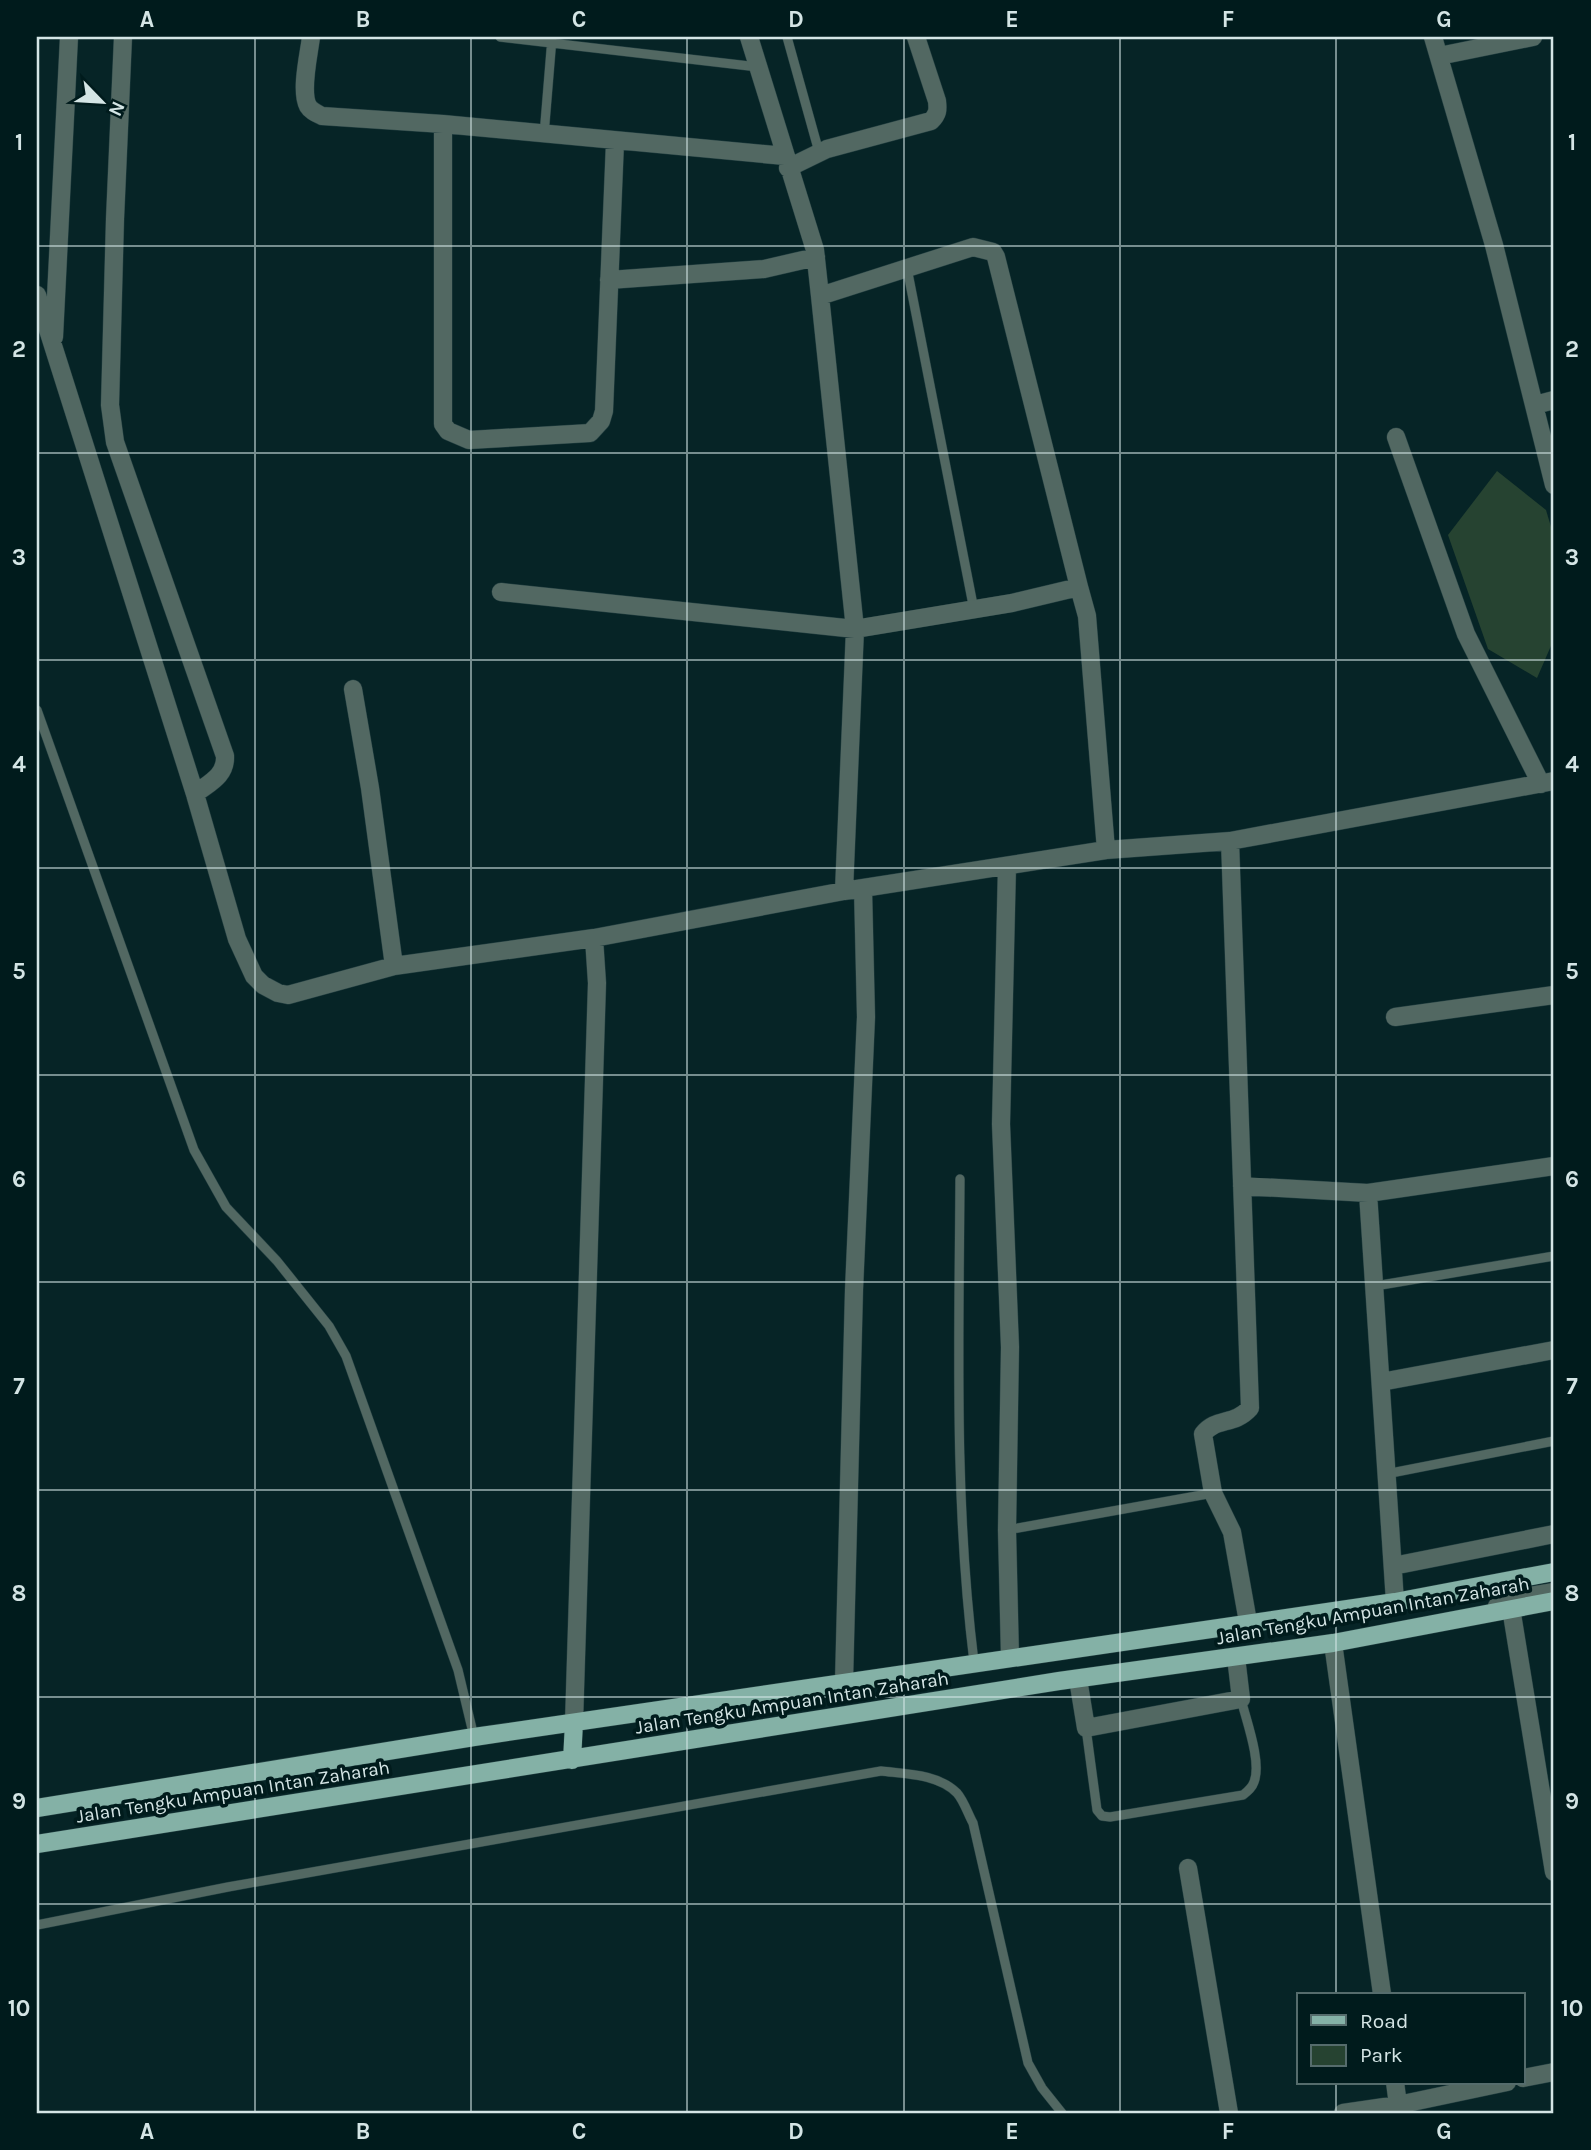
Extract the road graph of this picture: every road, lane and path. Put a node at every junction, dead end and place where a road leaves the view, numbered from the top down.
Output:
1 (69, 37) edge
2 (123, 37) edge
3 (311, 37) edge
4 (500, 37) edge
5 (749, 37) edge
6 (787, 37) edge
7 (916, 37) edge
8 (1433, 37) edge
9 (1533, 37) edge
10 (552, 39) edge
11 (1439, 56) junction
12 (758, 67) junction
13 (443, 124) junction
14 (544, 135) junction
15 (615, 142) junction
16 (819, 152) junction
17 (787, 162) junction
18 (816, 257) junction
19 (907, 268) junction
20 (609, 280) junction
21 (37, 295) edge
22 (821, 296) junction
23 (54, 349) junction
24 (1554, 400) edge
25 (1535, 405) junction
26 (1395, 437) dead end
27 (1554, 485) edge
28 (1079, 587) junction
29 (501, 593) dead end
30 (974, 610) junction
31 (855, 629) junction
32 (353, 689) dead end
33 (37, 709) edge
34 (1551, 785) edge
35 (195, 794) junction
36 (1230, 841) junction
37 (1106, 850) junction
38 (1007, 866) junction
39 (863, 888) junction
40 (844, 891) junction
41 (594, 938) junction
42 (394, 966) junction
43 (1554, 995) edge
44 (1395, 1017) dead end
45 (1554, 1166) edge
46 (960, 1179) dead end
47 (1242, 1186) junction
48 (1368, 1192) junction
49 (1554, 1256) edge
50 (1374, 1286) junction
51 (1554, 1350) edge
52 (1381, 1382) junction
53 (1554, 1441) edge
54 (1386, 1474) junction
55 (1213, 1493) junction
56 (1007, 1530) junction
57 (1554, 1534) edge
58 (1393, 1566) junction
59 (1554, 1572) edge
60 (1554, 1592) edge
61 (1554, 1601) edge
62 (1395, 1602) junction
63 (1511, 1608) junction
64 (1488, 1613) junction
65 (1248, 1622) junction
66 (1333, 1643) junction
67 (1010, 1657) junction
68 (1236, 1657) junction
69 (974, 1662) junction
70 (1078, 1679) junction
71 (845, 1682) junction
72 (1241, 1699) junction
73 (574, 1723) junction
74 (1086, 1728) junction
75 (474, 1737) junction
76 (572, 1760) junction
77 (37, 1808) edge
78 (37, 1844) edge
79 (1188, 1868) dead end
80 (1554, 1872) edge
81 (37, 1924) edge
82 (1382, 1993) edge
83 (1554, 2071) edge
84 (1524, 2078) edge
85 (1395, 2084) edge
86 (1498, 2084) edge
87 (1398, 2105) junction
88 (1062, 2113) edge
89 (1229, 2113) edge
90 (1343, 2113) edge

1 - 23 street
2 - 35 street
3 - 13 street
4 - 10 lane
5 - 12 street
6 - 16 lane
7 - 16 street
8 - 11 street
9 - 11 street
10 - 12 lane
10 - 14 lane
11 - 25 street
12 - 17 street
13 - 14 street
13 - 20 street
14 - 15 street
15 - 17 street
15 - 20 street
16 - 17 street
17 - 18 street
18 - 20 street
18 - 22 street
19 - 22 street
19 - 28 street
19 - 30 lane
21 - 23 street
22 - 31 street
23 - 35 street
24 - 25 street
25 - 27 street
26 - 34 street
28 - 30 street
28 - 37 street
29 - 31 street
30 - 31 street
31 - 40 street
32 - 42 street
33 - 75 lane
34 - 36 street
35 - 42 street
36 - 37 street
36 - 47 street
37 - 38 street
38 - 39 street
38 - 56 street
39 - 40 street
39 - 71 street
40 - 41 street
41 - 42 street
41 - 73 street
43 - 44 street
45 - 48 street
46 - 69 lane
47 - 48 street
47 - 55 street
48 - 50 street
49 - 50 lane
50 - 52 street
51 - 52 street
52 - 54 street
53 - 54 lane
54 - 58 street
55 - 56 lane
55 - 65 street
56 - 67 street
57 - 58 street
58 - 62 street
59 - 62 main road, Jalan Tengku Ampuan Intan Zaharah
60 - 64 street
61 - 63 main road, Jalan Tengku Ampuan Intan Zaharah
62 - 65 main road, Jalan Tengku Ampuan Intan Zaharah
63 - 64 main road, Jalan Tengku Ampuan Intan Zaharah
63 - 80 street
64 - 66 main road, Jalan Tengku Ampuan Intan Zaharah
65 - 67 main road, Jalan Tengku Ampuan Intan Zaharah
66 - 68 main road, Jalan Tengku Ampuan Intan Zaharah
66 - 82 street
67 - 69 main road, Jalan Tengku Ampuan Intan Zaharah
68 - 70 main road, Jalan Tengku Ampuan Intan Zaharah
68 - 72 street
69 - 71 main road, Jalan Tengku Ampuan Intan Zaharah
70 - 74 street
70 - 76 main road, Jalan Tengku Ampuan Intan Zaharah
71 - 73 main road, Jalan Tengku Ampuan Intan Zaharah
72 - 74 street
72 - 74 lane
73 - 75 main road, Jalan Tengku Ampuan Intan Zaharah
73 - 76 main road
75 - 77 main road, Jalan Tengku Ampuan Intan Zaharah
76 - 78 main road, Jalan Tengku Ampuan Intan Zaharah
79 - 89 street
81 - 88 lane
83 - 84 street
85 - 87 street
86 - 87 street
87 - 90 street

